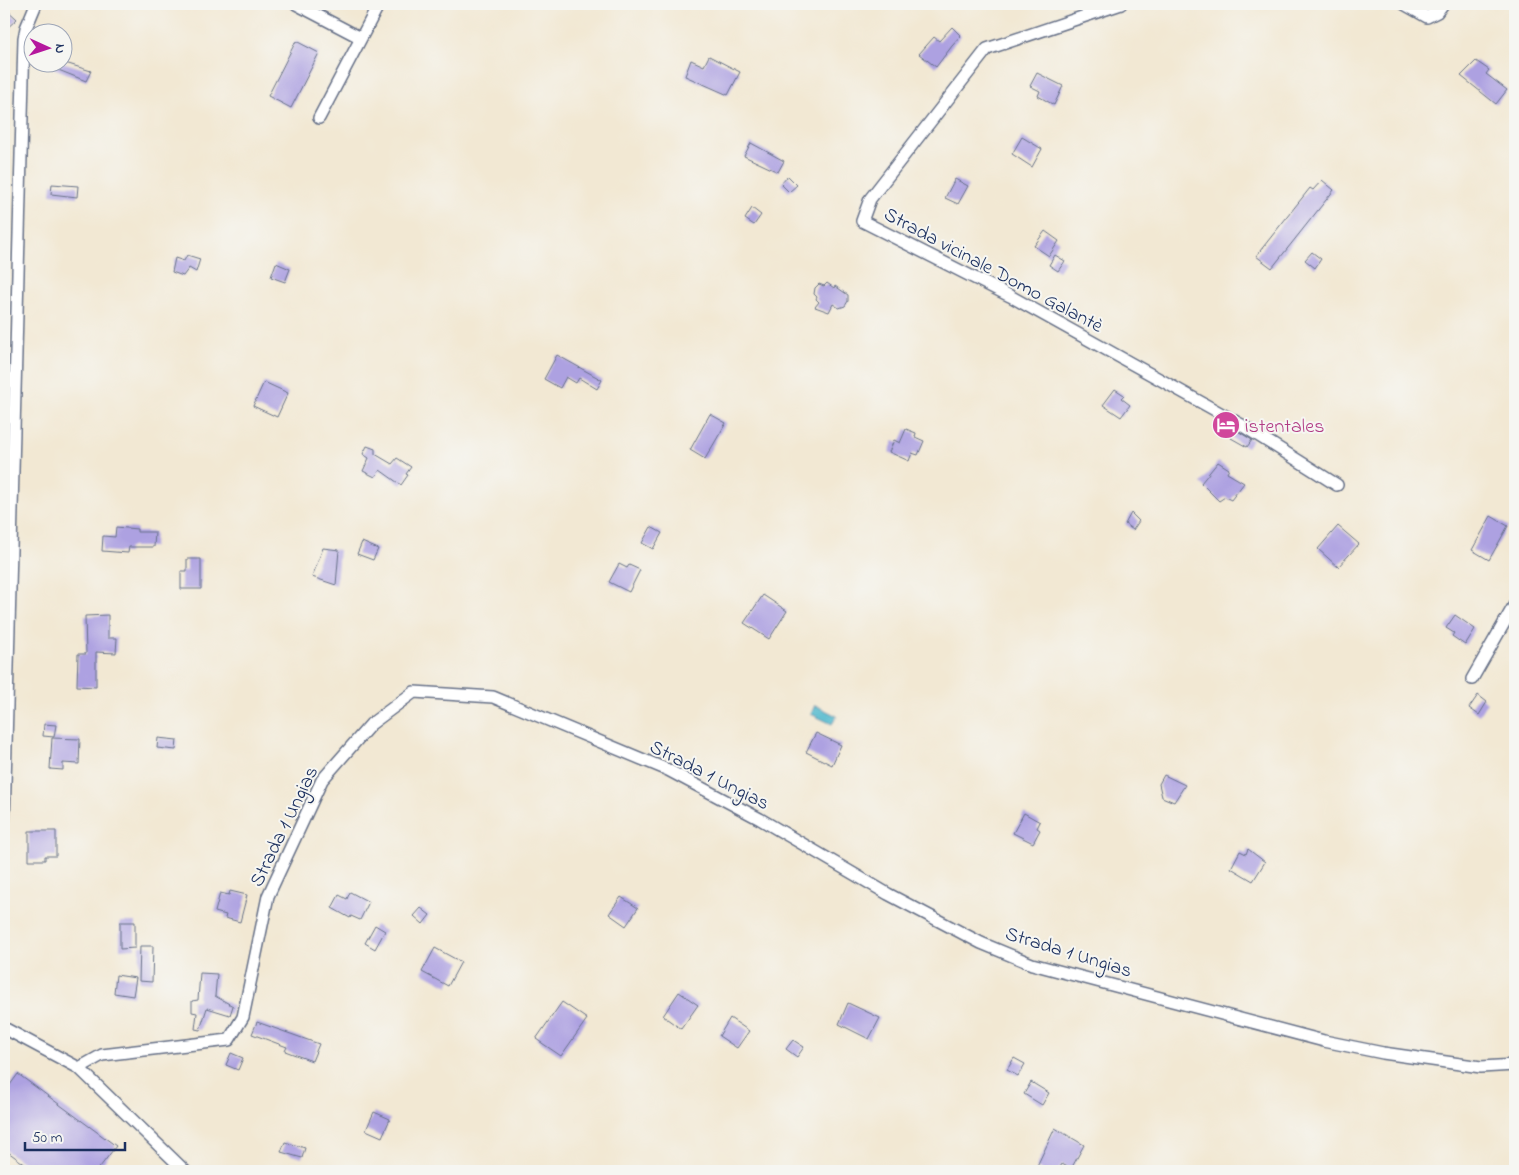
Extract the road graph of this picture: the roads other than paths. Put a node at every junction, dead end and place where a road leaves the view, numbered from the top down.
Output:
1 (36, 4) edge
2 (296, 4) edge
3 (379, 4) edge
4 (1121, 4) edge
5 (1404, 4) edge
6 (1442, 4) edge
7 (361, 38) junction
8 (319, 118) dead end
9 (1337, 485) dead end
10 (1515, 604) edge
11 (1472, 679) dead end
12 (4, 823) edge
13 (4, 1028) edge
14 (1515, 1065) edge
15 (79, 1068) junction
16 (185, 1171) edge

1 - 12 street
2 - 7 street
3 - 7 street
4 - 9 street, Strada vicinale Domo Galantè
5 - 6 street
7 - 8 street
10 - 11 street
13 - 15 street
14 - 15 street, Strada 1 Ungias
15 - 16 street

